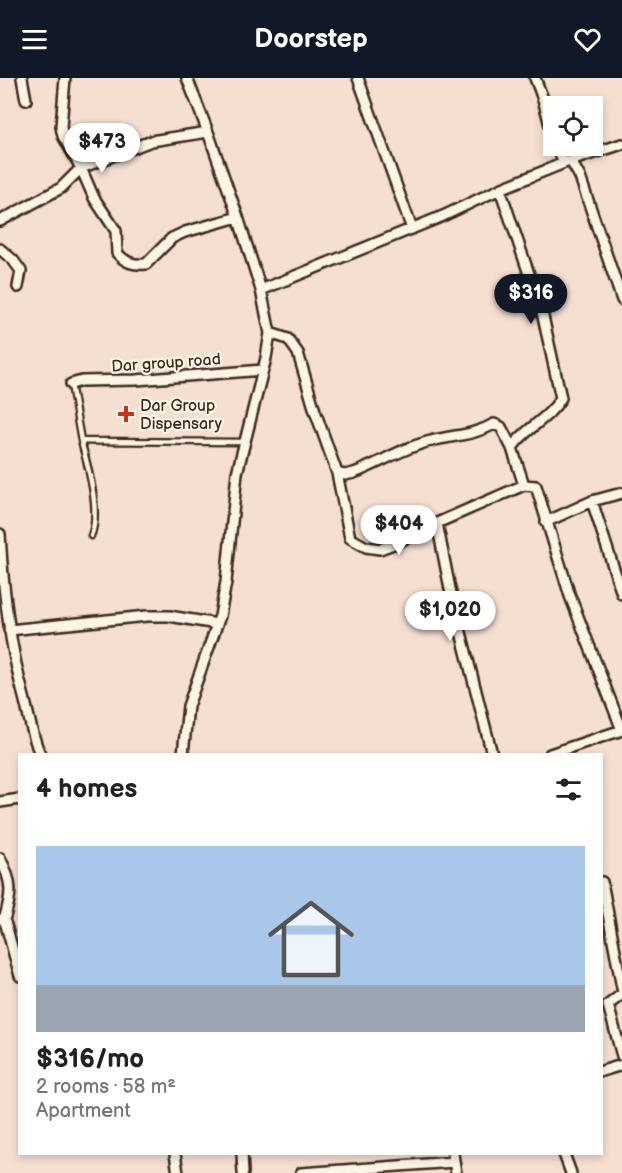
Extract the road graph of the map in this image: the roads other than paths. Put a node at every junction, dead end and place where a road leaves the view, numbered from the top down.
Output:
1 (22, 78) edge
2 (65, 78) edge
3 (187, 78) edge
4 (358, 78) edge
5 (535, 78) edge
6 (543, 99) edge
7 (26, 100) dead end
8 (208, 132) junction
9 (622, 144) edge
10 (564, 156) edge
11 (568, 162) junction
12 (81, 168) junction
13 (500, 189) junction
14 (238, 218) junction
15 (0, 221) edge
16 (412, 229) junction
17 (0, 249) edge
18 (18, 287) dead end
19 (261, 290) junction
20 (622, 300) edge
21 (270, 333) junction
22 (263, 370) junction
23 (71, 384) joint
24 (81, 441) junction
25 (244, 442) junction
26 (512, 448) junction
27 (337, 473) junction
28 (524, 485) junction
29 (622, 493) edge
30 (592, 501) junction
31 (546, 522) junction
32 (436, 523) junction
33 (0, 534) edge
34 (91, 536) dead end
35 (622, 594) edge
36 (217, 624) junction
37 (9, 630) junction
38 (622, 730) edge
39 (40, 753) edge
40 (183, 753) edge
41 (492, 753) edge
42 (556, 753) edge
43 (18, 799) edge
44 (0, 802) edge
45 (0, 858) edge
46 (603, 894) edge
47 (2, 919) edge
48 (606, 919) edge
49 (18, 970) edge
50 (622, 988) edge
51 (622, 994) edge
52 (622, 1056) edge
53 (622, 1065) edge
54 (603, 1071) edge
55 (175, 1155) edge
56 (242, 1155) edge
57 (564, 1155) edge
58 (454, 1158) edge
59 (178, 1173) edge
60 (243, 1173) edge
61 (301, 1173) edge
62 (456, 1173) edge
63 (571, 1173) edge

1 - 7 street
2 - 12 street
3 - 8 street
4 - 16 street
5 - 6 street
8 - 12 street
8 - 14 street
9 - 11 street
10 - 11 street
11 - 13 street
11 - 20 street
12 - 14 street
12 - 15 street
13 - 16 street
13 - 26 street
14 - 19 street
16 - 19 street
17 - 18 street
19 - 21 street
21 - 22 street
21 - 27 street
22 - 23 street, Dar group road
22 - 25 street
23 - 24 lane
24 - 25 lane
24 - 34 lane
25 - 36 street
26 - 27 street
26 - 28 street
27 - 32 street
28 - 31 street
28 - 32 street
29 - 30 street
30 - 31 street
30 - 35 street
31 - 38 street
32 - 41 street
33 - 37 street
36 - 37 street
36 - 40 street
37 - 39 street
38 - 42 street
43 - 44 street
45 - 47 street
46 - 48 street
47 - 49 street
48 - 50 street
51 - 52 street
53 - 54 street
55 - 59 street
56 - 60 street
57 - 63 street
58 - 61 street
58 - 62 street

